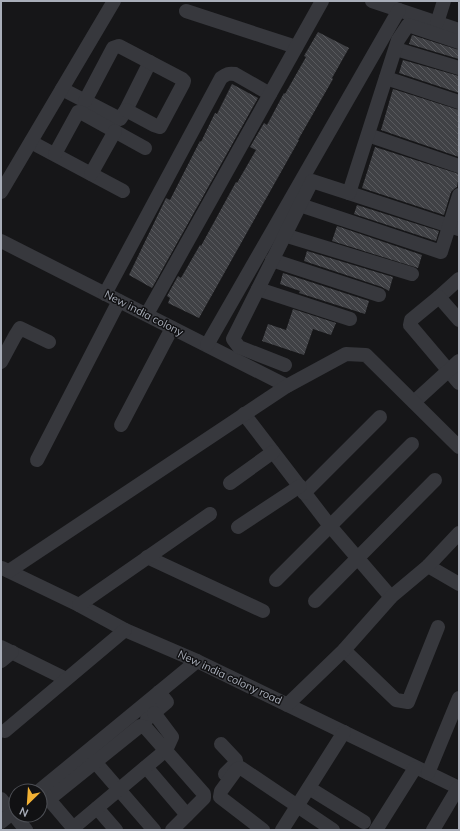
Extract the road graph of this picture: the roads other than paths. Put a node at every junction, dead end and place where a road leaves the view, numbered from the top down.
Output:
1 (114, 1) edge
2 (322, 1) edge
3 (372, 1) edge
4 (444, 1) edge
5 (399, 10) junction
6 (186, 11) dead end
7 (437, 23) junction
8 (459, 30) edge
9 (459, 42) edge
10 (296, 47) junction
11 (396, 49) junction
12 (150, 62) junction
13 (459, 68) edge
14 (386, 78) junction
15 (62, 89) junction
16 (270, 94) junction
17 (85, 101) junction
18 (459, 102) edge
19 (126, 110) junction
20 (115, 131) junction
21 (368, 135) junction
22 (31, 142) junction
23 (145, 148) dead end
24 (55, 154) junction
25 (459, 166) edge
26 (91, 174) junction
27 (123, 191) dead end
28 (1, 192) edge
29 (349, 193) junction
30 (459, 195) edge
31 (300, 205) junction
32 (454, 227) edge
33 (284, 235) junction
34 (1, 241) edge
35 (272, 260) junction
36 (412, 274) dead end
37 (459, 279) edge
38 (258, 289) junction
39 (105, 294) junction
40 (379, 295) dead end
41 (439, 297) junction
42 (119, 301) junction
43 (147, 314) junction
44 (350, 319) dead end
45 (459, 320) edge
46 (172, 328) junction
47 (49, 342) dead end
48 (207, 345) junction
49 (459, 361) edge
50 (1, 362) edge
51 (285, 365) dead end
52 (448, 371) junction
53 (459, 383) edge
54 (287, 386) junction
55 (414, 402) junction
56 (244, 414) junction
57 (380, 417) dead end
58 (122, 425) dead end
59 (412, 444) dead end
60 (459, 447) edge
61 (273, 452) junction
62 (37, 460) dead end
63 (435, 480) dead end
64 (230, 483) dead end
65 (302, 489) junction
66 (210, 514) dead end
67 (330, 526) junction
68 (238, 527) dead end
69 (459, 533) edge
70 (147, 557) junction
71 (358, 558) junction
72 (428, 566) junction
73 (5, 569) edge
74 (276, 580) dead end
75 (459, 584) edge
76 (390, 597) junction
77 (315, 601) dead end
78 (79, 605) junction
79 (263, 611) dead end
80 (438, 627) dead end
81 (125, 630) junction
82 (344, 650) junction
83 (5, 653) edge
84 (197, 661) junction
85 (66, 679) junction
86 (159, 692) junction
87 (459, 698) edge
88 (287, 705) junction
89 (5, 731) dead end
90 (344, 732) junction
91 (221, 744) dead end
92 (166, 750) junction
93 (91, 757) junction
94 (146, 767) junction
95 (422, 771) junction
96 (48, 785) edge
97 (309, 788) junction
98 (459, 788) edge
99 (119, 790) junction
100 (205, 796) junction
101 (298, 805) junction
102 (97, 808) junction
103 (187, 815) junction
104 (364, 822) dead end
105 (74, 829) edge
106 (116, 830) edge
107 (154, 830) edge
108 (172, 830) edge
109 (263, 830) edge
110 (282, 830) edge
111 (333, 830) edge
112 (376, 830) edge
113 (433, 830) edge

1 - 15 street
2 - 10 street
3 - 5 street
4 - 7 street
5 - 7 street
5 - 48 street
6 - 10 street
7 - 8 street
9 - 11 street
10 - 16 street
11 - 13 street
11 - 14 street
12 - 17 street
12 - 19 street
12 - 19 street
14 - 18 street
14 - 21 street
15 - 17 street
15 - 22 street
16 - 39 street
16 - 43 street
17 - 19 street
20 - 23 street
20 - 24 street
20 - 26 street
21 - 25 street
21 - 29 street
22 - 24 street
22 - 28 street
24 - 26 street
26 - 27 street
29 - 31 street
29 - 32 street
30 - 32 street
31 - 32 street
31 - 33 street
33 - 35 street
33 - 36 street
34 - 39 street, New india colony
35 - 38 street
35 - 40 street
37 - 41 street
38 - 44 street
38 - 51 street
39 - 42 street, New india colony
41 - 45 street
41 - 52 street
42 - 43 street, New india colony
42 - 62 street
43 - 46 street, New india colony
46 - 48 street, New india colony
46 - 58 street
47 - 50 street
48 - 54 street, New india colony
49 - 52 street
52 - 53 street
52 - 55 street
54 - 55 street
54 - 56 street
55 - 60 street
56 - 61 street
56 - 73 street
57 - 65 street
59 - 67 street
61 - 64 street
61 - 65 street
63 - 71 street
65 - 67 street
65 - 68 street
66 - 70 street
67 - 71 street
67 - 74 street
69 - 72 street
70 - 78 street
70 - 79 street
71 - 76 street
71 - 77 street
72 - 75 street
72 - 76 street
73 - 78 street, New india colony road
76 - 82 street
78 - 81 street, New india colony road
80 - 82 street
81 - 84 street, New india colony road
81 - 85 street
82 - 88 street
83 - 85 street
84 - 86 street
84 - 88 street, New india colony road
85 - 89 street
86 - 92 street
86 - 93 street
87 - 95 street
88 - 90 street, New india colony road
90 - 95 street, New india colony road
90 - 97 street
91 - 100 street
92 - 93 street
92 - 94 street
92 - 100 street
93 - 96 street
93 - 99 street
93 - 105 street
94 - 99 street
94 - 103 street
95 - 98 street, New india colony road
95 - 112 street
97 - 101 street
97 - 104 street
98 - 113 street
99 - 102 street
99 - 107 street
100 - 103 street
101 - 109 street
101 - 110 street
101 - 111 street
102 - 105 street
102 - 106 street
103 - 108 street

